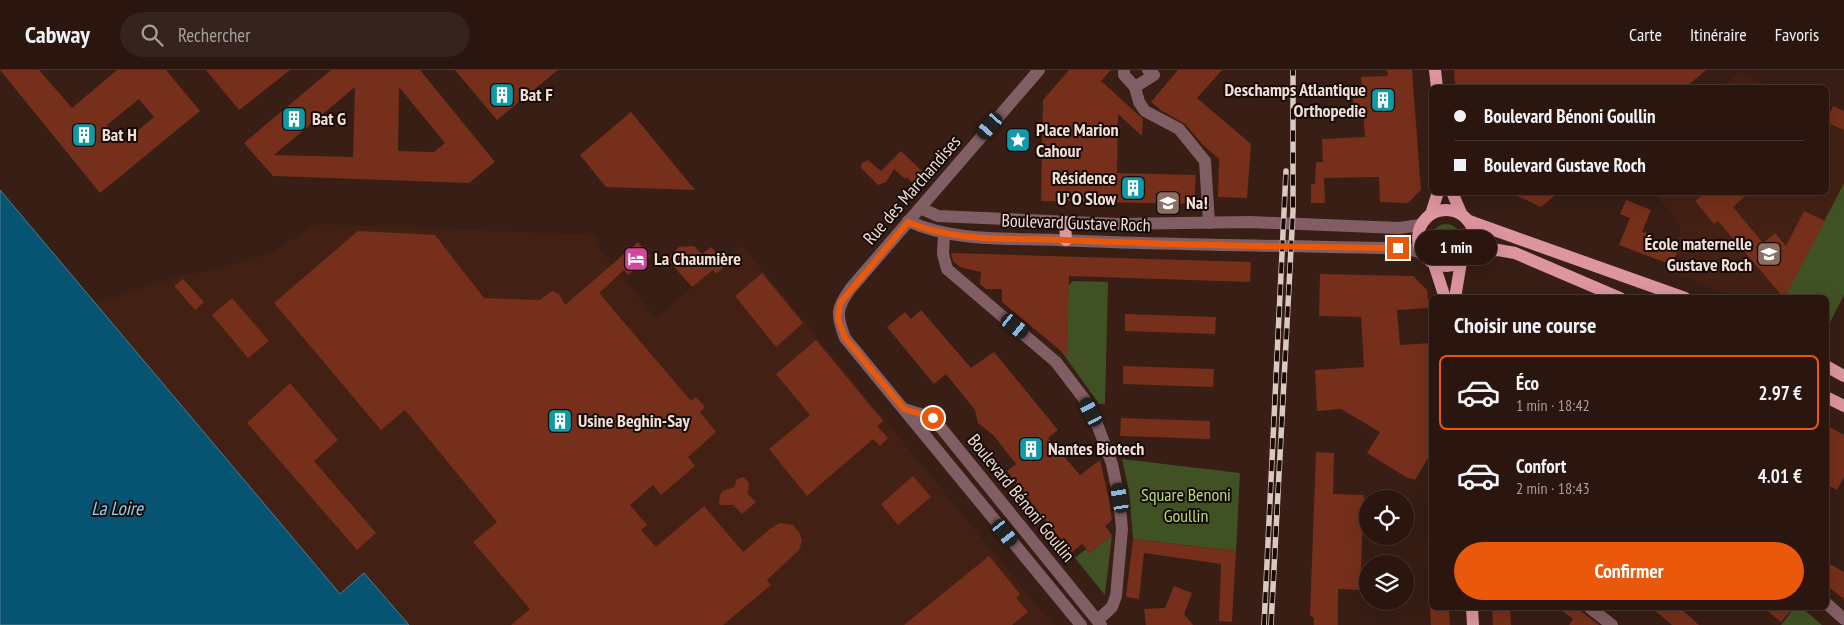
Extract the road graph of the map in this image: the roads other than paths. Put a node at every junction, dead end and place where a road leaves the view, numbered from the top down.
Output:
1 (1039, 70) edge
2 (1124, 70) edge
3 (1148, 70) edge
4 (1435, 70) edge
5 (1437, 85) edge
6 (1135, 87) junction
7 (1437, 195) edge
8 (1454, 195) edge
9 (920, 208) junction
10 (1430, 214) junction
11 (1465, 217) junction
12 (908, 222) junction
13 (1065, 222) junction
14 (1209, 223) junction
15 (1420, 226) junction
16 (944, 234) junction
17 (1066, 240) junction
18 (1471, 252) junction
19 (1424, 255) junction
20 (1461, 262) junction
21 (1434, 264) junction
22 (851, 288) joint
23 (1444, 295) edge
24 (1456, 295) edge
25 (1613, 295) edge
26 (1677, 295) edge
27 (1829, 368) edge
28 (1844, 376) edge
29 (1829, 398) edge
30 (1842, 401) edge
31 (904, 409) junction
32 (1829, 606) edge
33 (1472, 610) edge
34 (1593, 610) edge
35 (1844, 619) edge
36 (1100, 623) edge
37 (1081, 625) edge
38 (1473, 625) edge
39 (1612, 625) edge

1 - 9 street, Rue des Marchandises
2 - 6 street
3 - 6 street
4 - 5 main road
6 - 14 street
7 - 10 main road
8 - 11 main road
9 - 12 street, Rue des Marchandises
9 - 13 street, Boulevard Gustave Roch
10 - 11 main road
10 - 15 main road
11 - 18 main road
11 - 26 main road
12 - 16 street, Boulevard Gustave Roch
12 - 22 street, Rue des Marchandises
13 - 14 street, Boulevard Gustave Roch
13 - 17 main road
14 - 15 street, Boulevard Gustave Roch
15 - 19 main road
16 - 17 street, Boulevard Gustave Roch
16 - 36 street
17 - 19 street, Boulevard Gustave Roch
18 - 20 main road
18 - 25 main road
19 - 21 main road
20 - 21 main road
20 - 24 main road
21 - 23 main road
22 - 31 street, Boulevard Bénoni Goullin
27 - 28 main road
29 - 30 main road
31 - 36 street, Boulevard Bénoni Goullin
31 - 37 street, Boulevard Bénoni Goullin
32 - 35 street
33 - 38 main road
34 - 39 street

